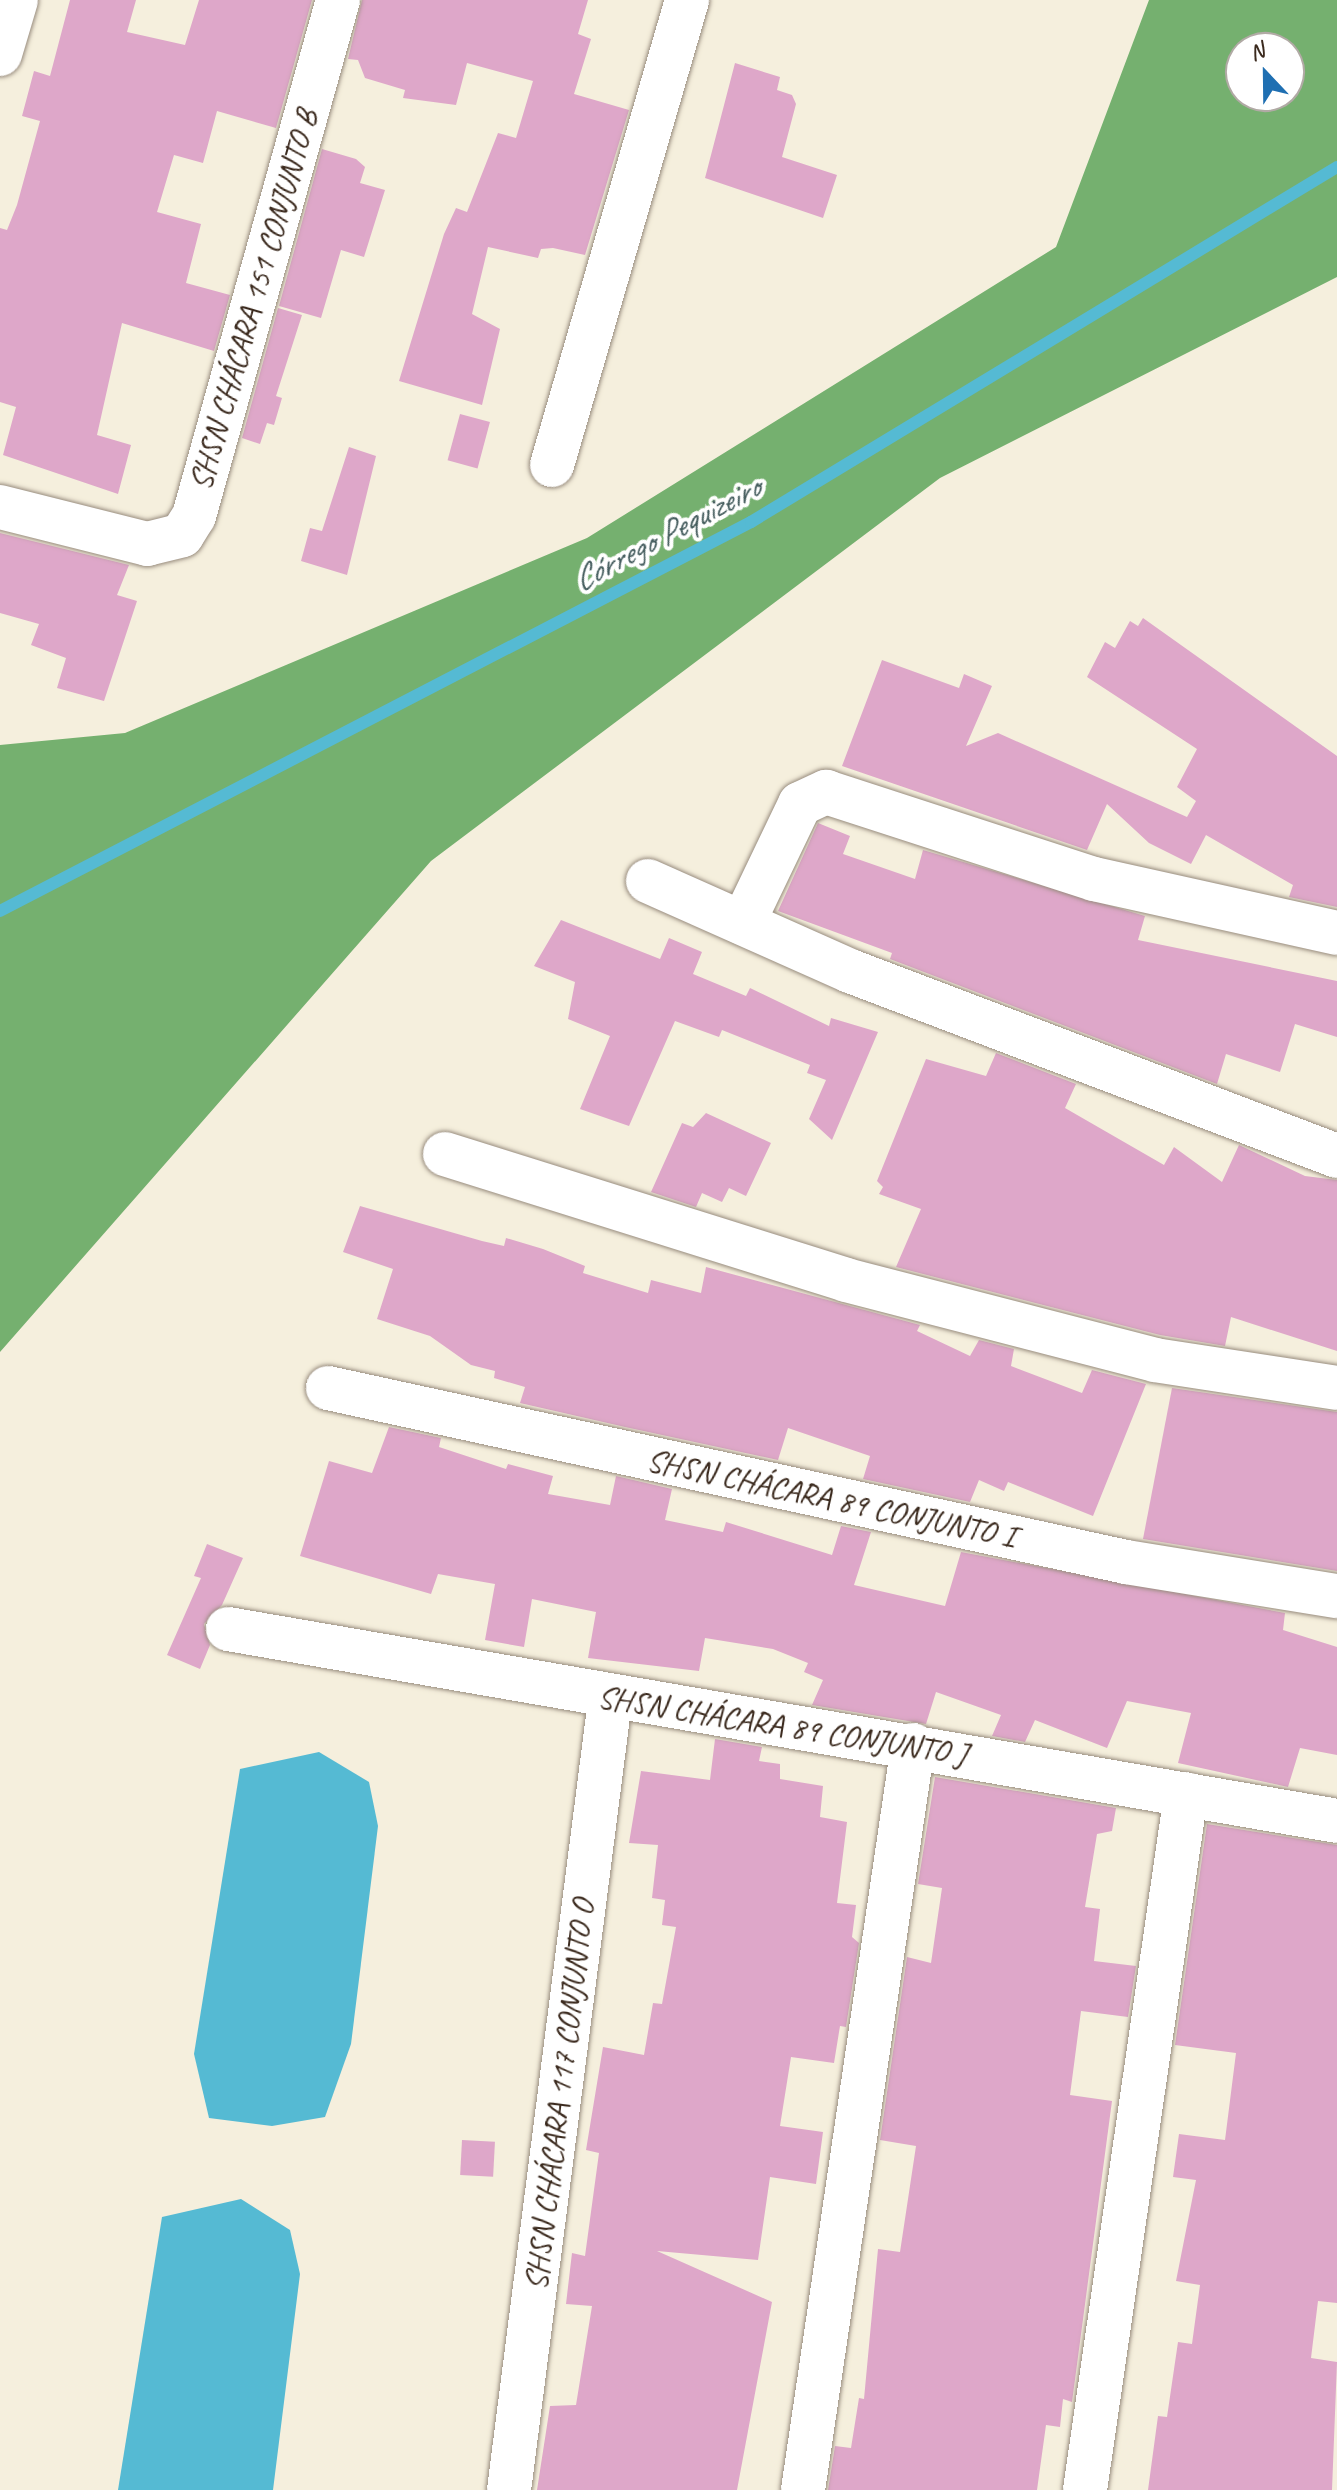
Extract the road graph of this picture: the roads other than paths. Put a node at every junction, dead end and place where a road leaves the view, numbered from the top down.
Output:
1 (16, 0) edge
2 (338, 0) edge
3 (687, 0) edge
4 (0, 54) edge
5 (552, 465) dead end
6 (0, 507) edge
7 (648, 881) dead end
8 (743, 923) junction
9 (1337, 933) edge
10 (445, 1154) dead end
11 (1337, 1156) edge
12 (328, 1388) dead end
13 (1337, 1388) edge
14 (1337, 1596) edge
15 (228, 1629) dead end
16 (610, 1700) junction
17 (913, 1745) junction
18 (1186, 1794) junction
19 (1337, 1821) edge
20 (509, 2490) edge
21 (803, 2490) edge
22 (1085, 2490) edge

1 - 4 street
2 - 6 street, SHSN CHÁCARA 151 CONJUNTO B
3 - 5 street
7 - 8 street
8 - 9 street
8 - 11 street
10 - 13 street
12 - 14 street, SHSN CHÁCARA 89 CONJUNTO I
15 - 16 street, SHSN CHÁCARA 89 CONJUNTO J
16 - 17 street, SHSN CHÁCARA 89 CONJUNTO J
16 - 20 street, SHSN CHÁCARA 117 CONJUNTO O
17 - 18 street, SHSN CHÁCARA 89 CONJUNTO J
17 - 21 street
18 - 19 street, SHSN CHÁCARA 89 CONJUNTO J
18 - 22 street

